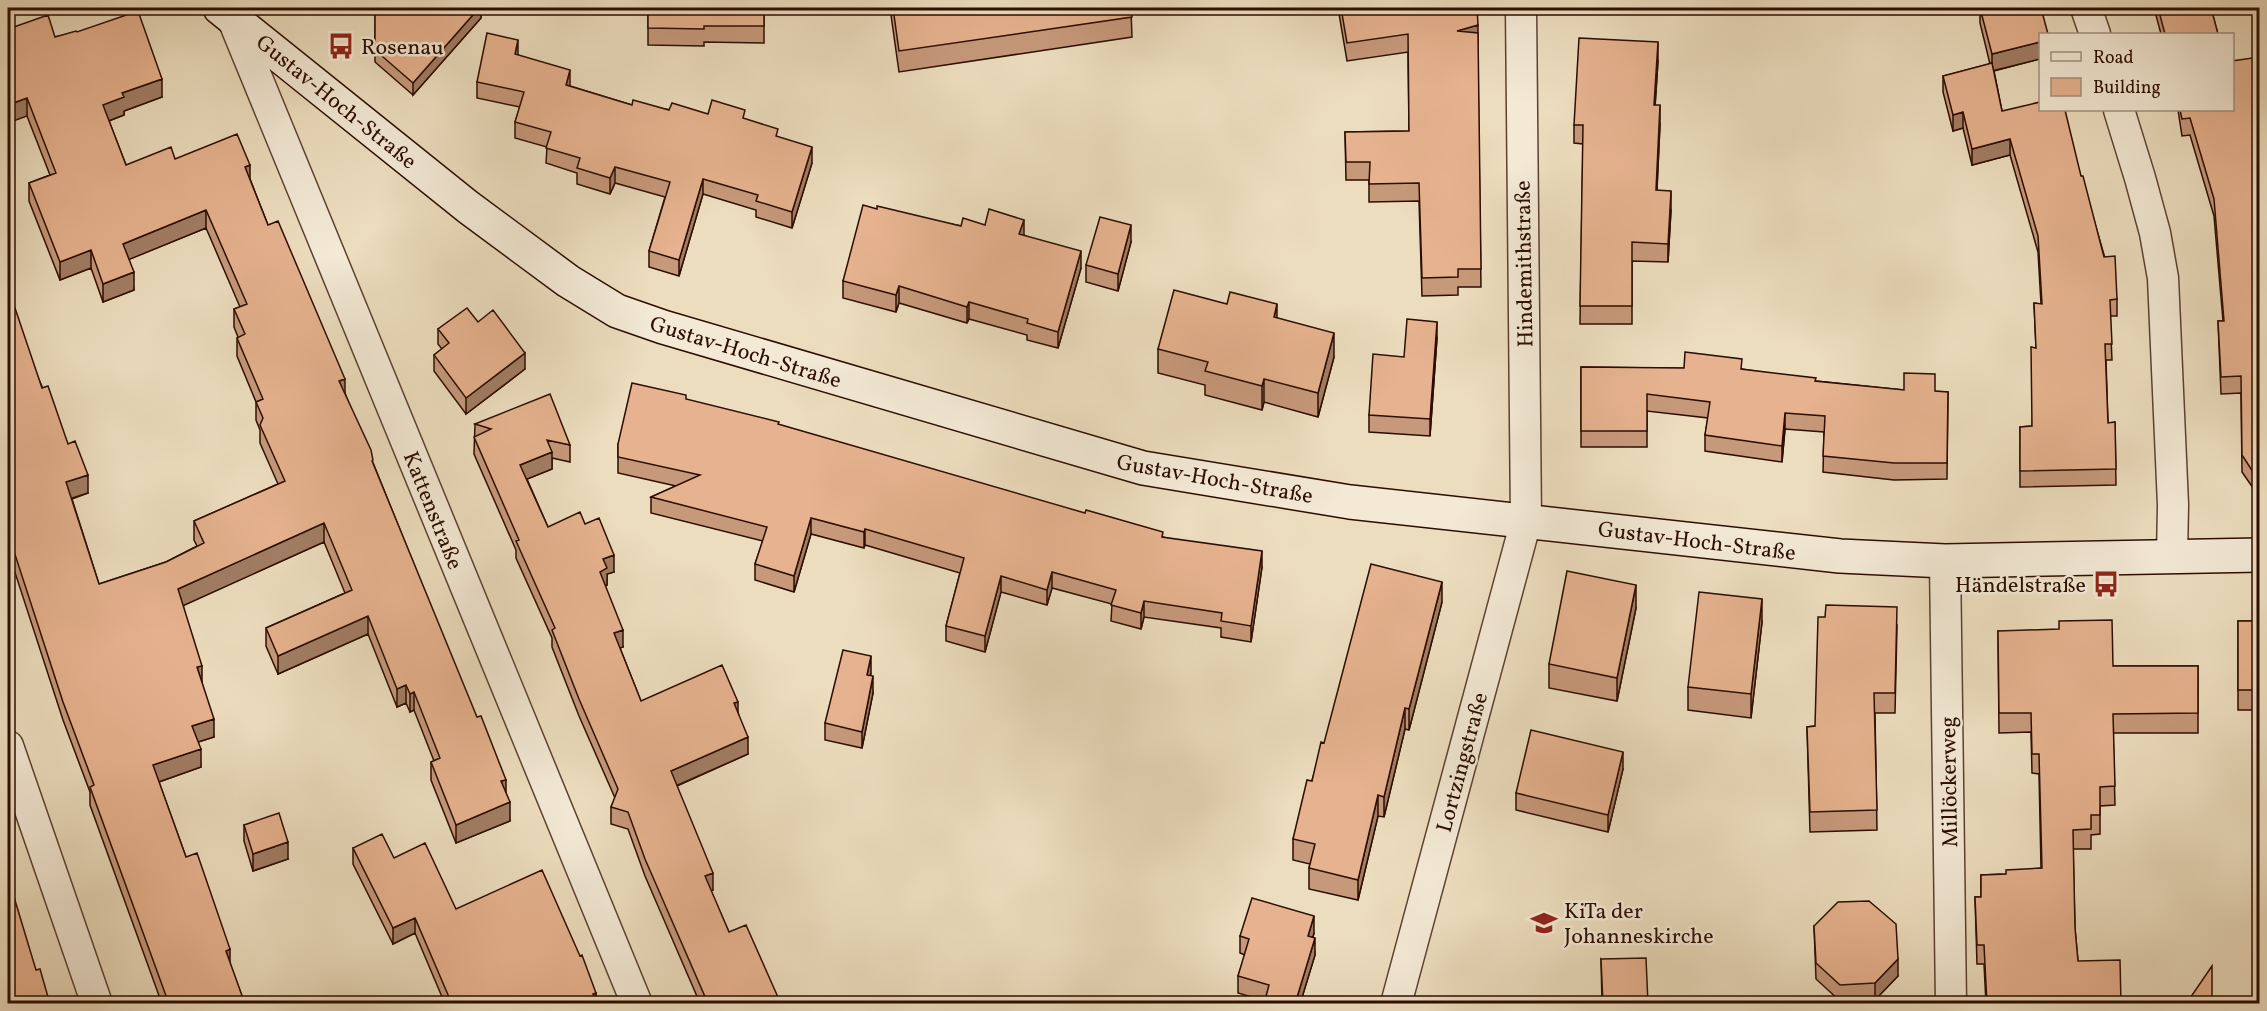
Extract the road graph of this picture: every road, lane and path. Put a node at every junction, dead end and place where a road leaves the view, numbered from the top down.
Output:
1 (1521, 8) edge
2 (2086, 8) edge
3 (226, 12) edge
4 (2095, 33) edge
5 (2119, 111) edge
6 (1526, 521) junction
7 (2259, 555) edge
8 (2172, 556) junction
9 (1945, 561) junction
10 (8, 746) edge
11 (14, 785) edge
12 (97, 1004) edge
13 (637, 1004) edge
14 (1396, 1004) edge
15 (1952, 1004) edge

1 - 6 street, Hindemithstraße
2 - 4 street
3 - 6 main road, Gustav-Hoch-Straße
3 - 13 street, Kattenstraße
5 - 8 street
6 - 9 main road, Gustav-Hoch-Straße
6 - 14 street, Lortzingstraße
7 - 8 main road, Gustav-Hoch-Straße
8 - 9 main road, Gustav-Hoch-Straße
9 - 15 street, Millöckerweg
10 - 11 street
11 - 12 street

